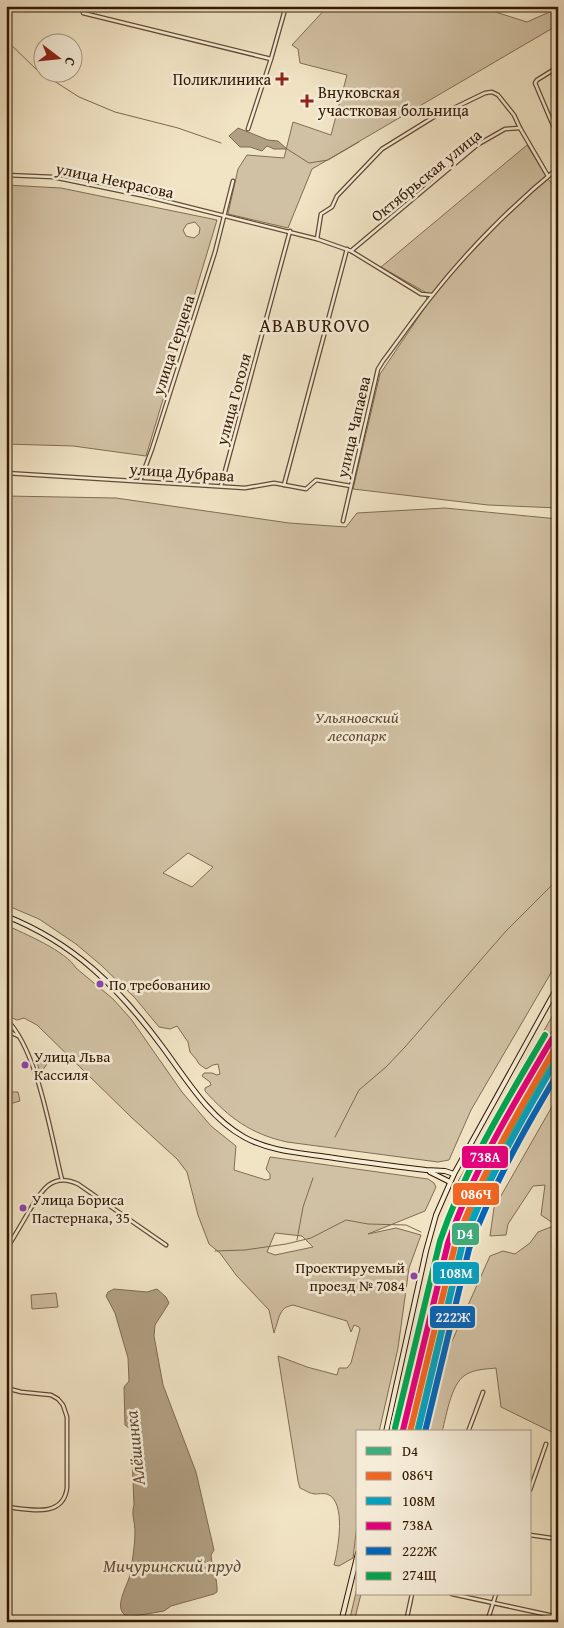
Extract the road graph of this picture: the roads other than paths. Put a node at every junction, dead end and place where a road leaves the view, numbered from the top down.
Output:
1 (82, 6) edge
2 (286, 6) edge
3 (533, 6) edge
4 (543, 6) edge
5 (271, 59) junction
6 (558, 67) edge
7 (520, 128) junction
8 (248, 129) dead end
9 (558, 137) edge
10 (558, 168) edge
11 (6, 175) edge
12 (548, 176) junction
13 (233, 181) dead end
14 (225, 216) junction
15 (290, 231) junction
16 (317, 239) junction
17 (349, 250) junction
18 (432, 295) junction
19 (6, 473) edge
20 (140, 481) junction
21 (284, 485) junction
22 (220, 486) junction
23 (351, 486) junction
24 (343, 521) dead end
25 (6, 916) edge
26 (558, 986) edge
27 (6, 1019) edge
28 (6, 1030) edge
29 (18, 1036) junction
30 (426, 1170) junction
31 (454, 1174) junction
32 (62, 1180) junction
33 (450, 1182) junction
34 (166, 1245) dead end
35 (6, 1250) edge
36 (6, 1388) edge
37 (483, 1392) dead end
38 (386, 1430) edge
39 (469, 1430) edge
40 (546, 1444) dead end
41 (532, 1484) edge
42 (6, 1507) edge
43 (532, 1534) edge
44 (558, 1539) edge
45 (356, 1561) edge
46 (412, 1596) edge
47 (462, 1596) edge
48 (496, 1596) edge
49 (494, 1602) junction
50 (558, 1617) edge
51 (341, 1622) edge
52 (406, 1622) edge
53 (487, 1622) edge

1 - 5 street
2 - 5 street
3 - 4 street
5 - 8 street
6 - 9 street
7 - 12 street
7 - 16 street
7 - 17 street, Октябрьская улица
10 - 12 street, улица Чапаева
11 - 14 street, улица Некрасова
12 - 18 street, улица Чапаева
13 - 14 street, улица Герцена
14 - 15 street, улица Некрасова
14 - 20 street, улица Герцена
15 - 16 street, улица Некрасова
15 - 22 street, улица Гоголя
16 - 17 street, улица Некрасова
17 - 18 street, улица Некрасова
17 - 21 street
18 - 23 street, улица Чапаева
19 - 20 street, улица Дубрава
20 - 22 street, улица Дубрава
21 - 22 street, улица Дубрава
21 - 23 street, улица Дубрава
23 - 24 street, улица Чапаева
25 - 30 street
26 - 31 street
27 - 29 street
28 - 29 street
29 - 32 street
30 - 31 street
30 - 33 street
31 - 33 street
32 - 34 street
32 - 35 street
33 - 38 street
36 - 42 street
37 - 39 street
40 - 41 street
43 - 44 street
45 - 51 street
46 - 52 street
47 - 49 street
48 - 49 street
49 - 50 street
49 - 53 street

